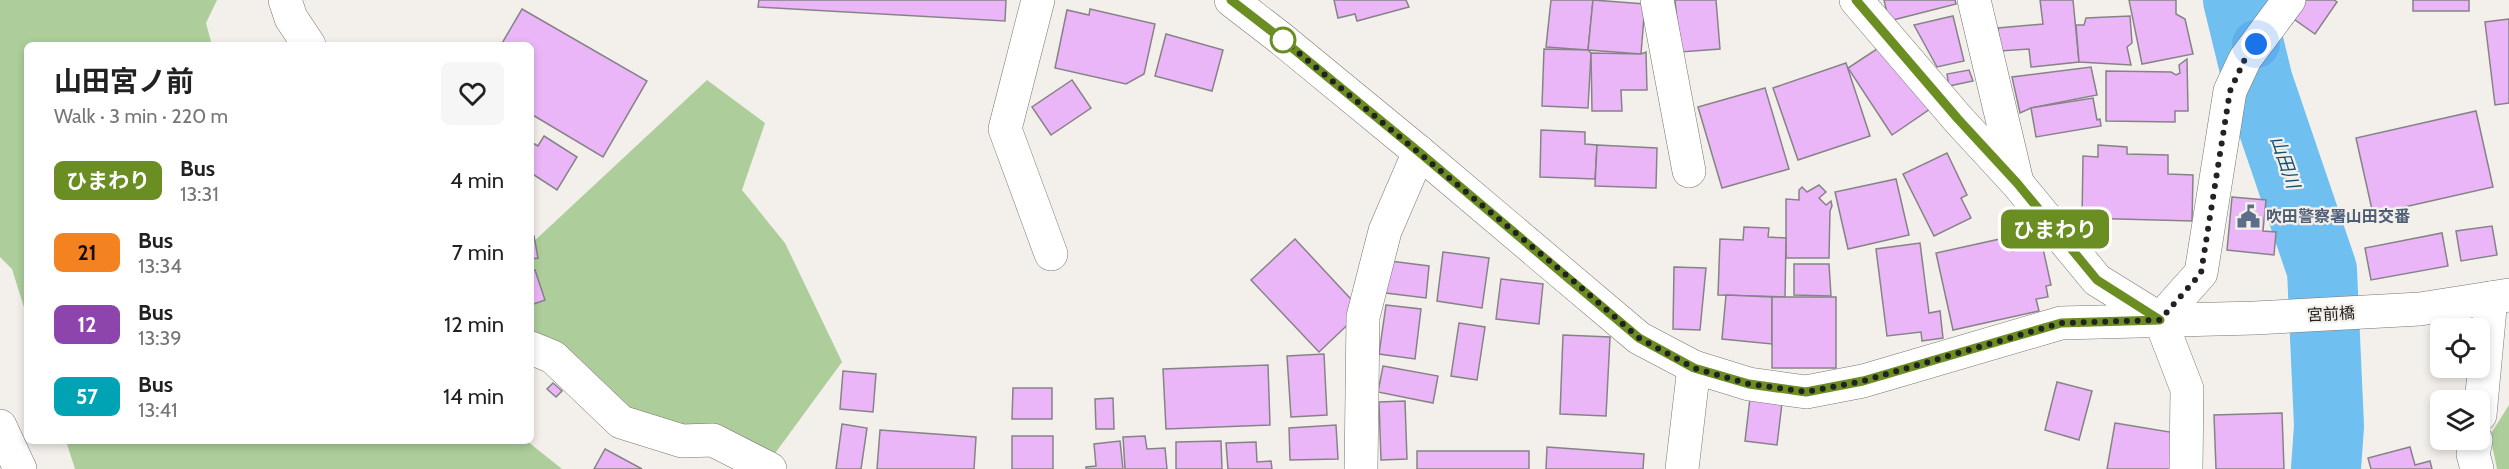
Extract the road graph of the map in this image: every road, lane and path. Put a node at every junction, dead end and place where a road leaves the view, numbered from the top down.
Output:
1 (285, 0) edge
2 (1038, 0) edge
3 (1231, 0) edge
4 (1657, 0) edge
5 (1857, 0) edge
6 (1974, 0) edge
7 (2289, 0) edge
8 (307, 42) edge
9 (1419, 152) junction
10 (1689, 171) dead end
11 (2017, 183) junction
12 (1051, 254) dead end
13 (2500, 297) edge
14 (2160, 320) junction
15 (534, 349) edge
16 (1694, 368) junction
17 (2484, 390) edge
18 (0, 426) edge
19 (2474, 450) edge
20 (20, 469) edge
21 (770, 469) edge
22 (1361, 469) edge
23 (1682, 469) edge
24 (2186, 469) edge
25 (2477, 469) edge

1 - 8 street
2 - 12 street
3 - 9 street, 宮前橋
4 - 10 street
5 - 11 street
6 - 11 street
7 - 14 street
9 - 16 street, 宮前橋
9 - 22 street
11 - 14 street
13 - 14 street, 宮前橋
13 - 17 street
14 - 16 street, 宮前橋
14 - 24 street
15 - 21 street
16 - 23 street
18 - 20 street
19 - 25 street

